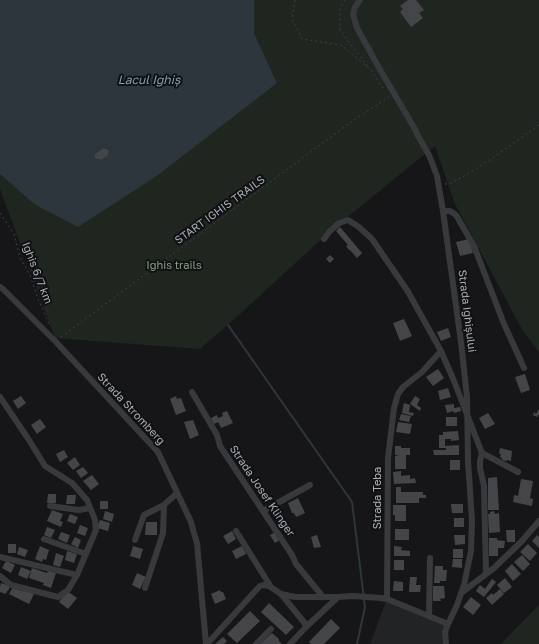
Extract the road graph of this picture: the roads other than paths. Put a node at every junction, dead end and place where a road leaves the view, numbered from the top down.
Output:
1 (360, 0) edge
2 (443, 211) junction
3 (324, 239) dead end
4 (0, 287) edge
5 (441, 351) junction
6 (524, 368) dead end
7 (192, 392) dead end
8 (0, 397) edge
9 (467, 415) junction
10 (482, 453) junction
11 (518, 472) dead end
12 (310, 485) dead end
13 (177, 493) junction
14 (164, 505) junction
15 (50, 506) dead end
16 (90, 508) junction
17 (263, 511) junction
18 (539, 521) edge
19 (236, 531) dead end
20 (44, 539) dead end
21 (135, 540) dead end
22 (86, 554) junction
23 (0, 557) edge
24 (430, 558) dead end
25 (486, 574) junction
26 (76, 575) junction
27 (0, 576) edge
28 (271, 587) junction
29 (145, 588) dead end
30 (461, 593) junction
31 (281, 594) junction
32 (323, 597) junction
33 (338, 597) junction
34 (384, 598) junction
35 (429, 616) junction
36 (448, 624) junction
37 (307, 626) junction
38 (271, 629) dead end
39 (206, 644) edge
40 (256, 644) edge
41 (290, 644) edge
42 (446, 644) edge

1 - 2 street, Strada Ighișului
2 - 6 street
2 - 9 street, Strada Ighișului
3 - 5 street
4 - 13 street, Strada Stromberg
5 - 9 street
5 - 34 street, Strada Teba
7 - 17 street, Strada Josef Klinger
8 - 16 street
9 - 10 street
9 - 30 street, Strada Ighișului
10 - 11 street
10 - 25 street
12 - 17 street
13 - 14 street
13 - 39 street, Strada Stromberg
14 - 21 street
14 - 29 street
15 - 16 street
16 - 22 street
17 - 32 street, Strada Josef Klinger
18 - 25 street
19 - 28 street
20 - 22 street
22 - 26 street
23 - 26 street
24 - 35 street
25 - 30 street
26 - 27 street
28 - 31 street
28 - 39 street
30 - 36 street, Strada Ighișului
31 - 32 street
31 - 37 street
32 - 33 street
33 - 34 street
33 - 37 street
34 - 35 street
35 - 36 street
36 - 42 street, Strada Ighișului
37 - 41 street
38 - 40 street

